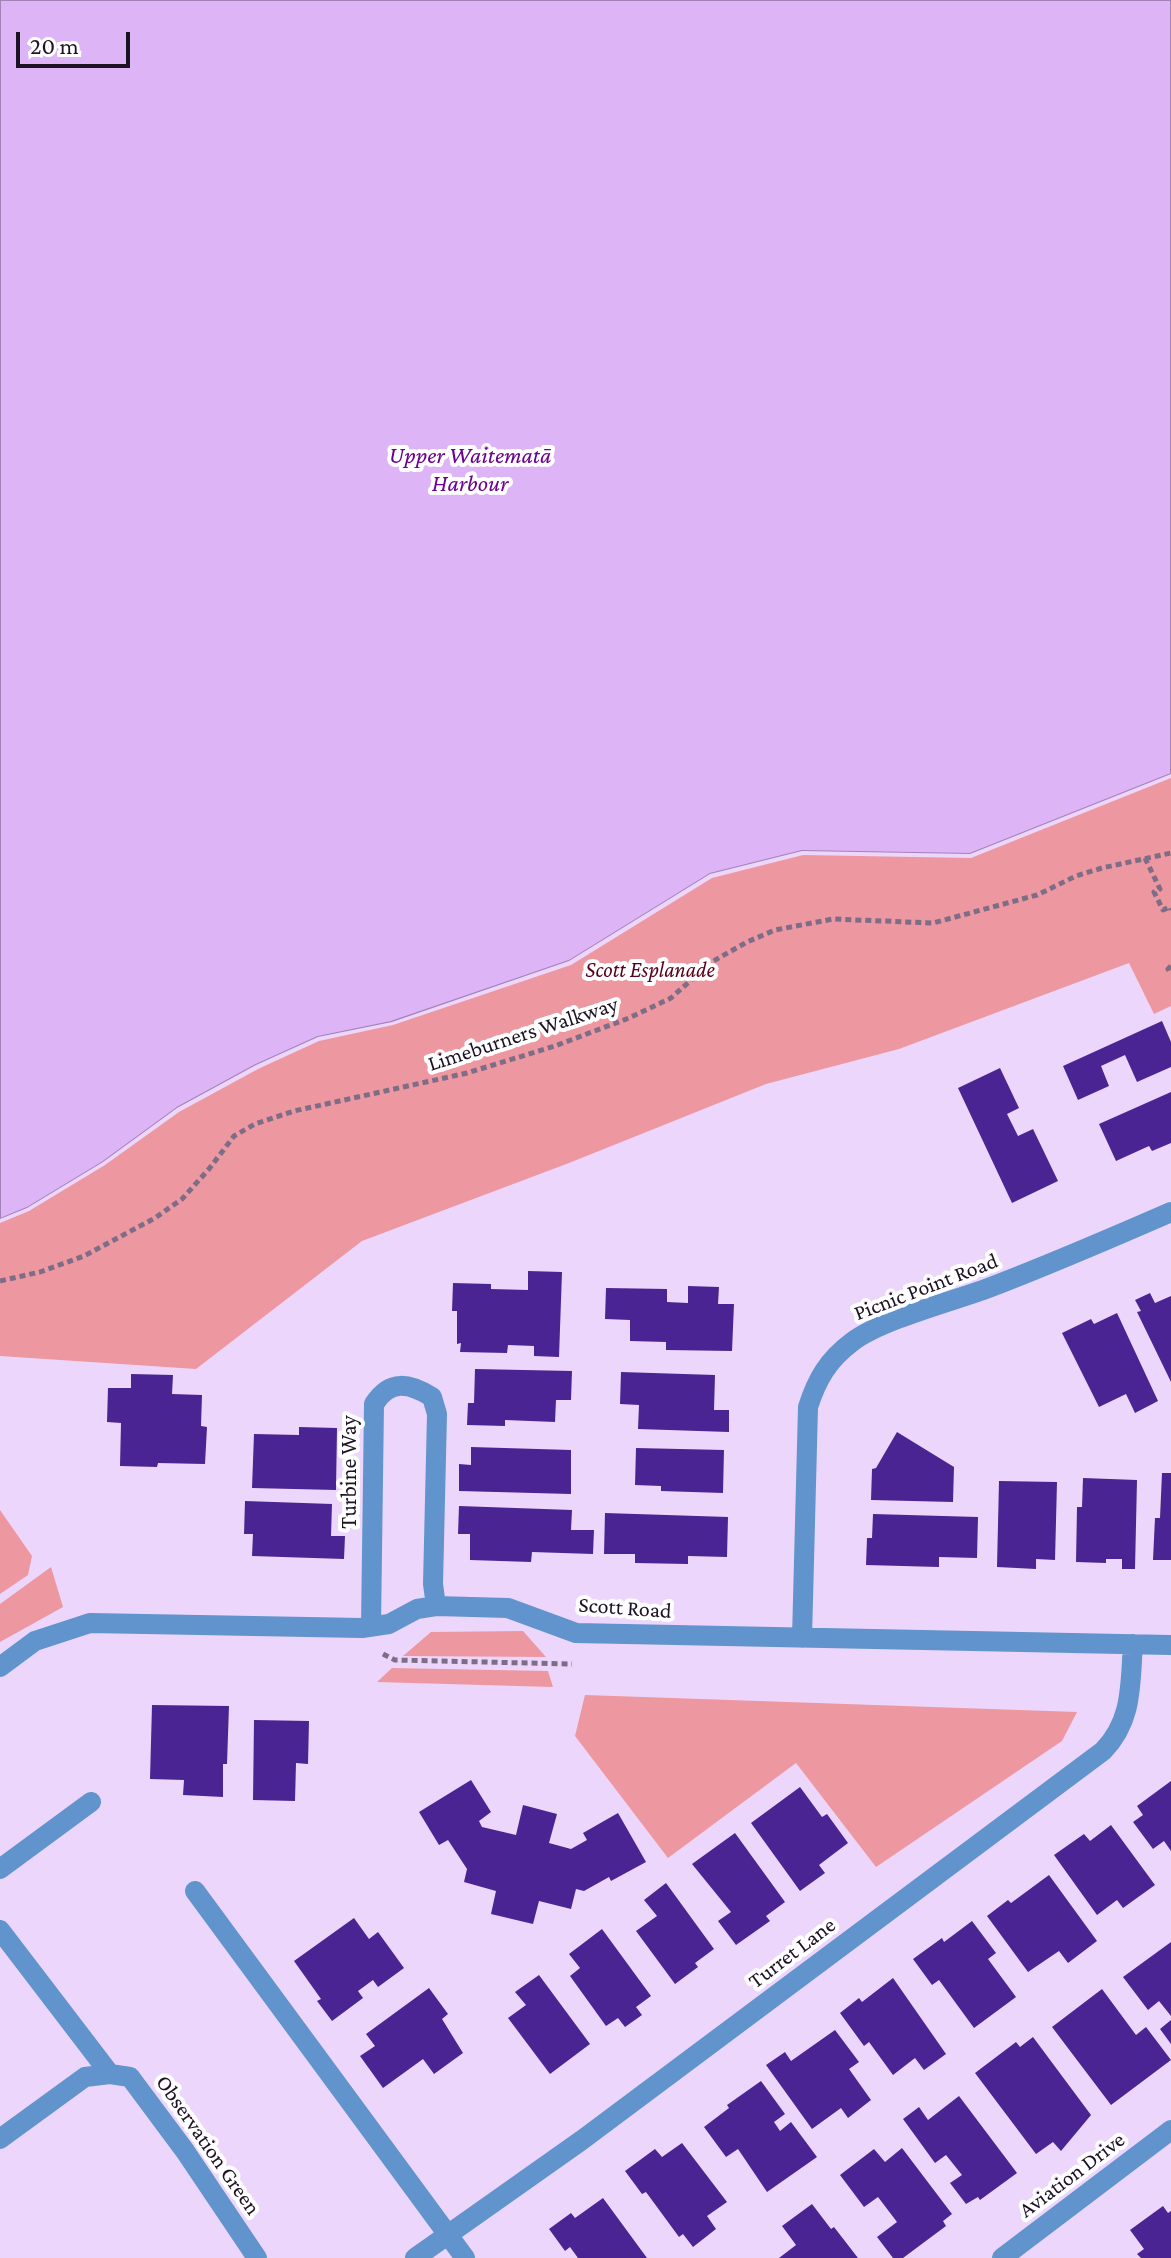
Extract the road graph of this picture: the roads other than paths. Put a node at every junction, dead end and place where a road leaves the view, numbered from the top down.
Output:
1 (1171, 1212) edge
2 (436, 1606) junction
3 (371, 1626) junction
4 (802, 1638) junction
5 (1133, 1644) junction
6 (1171, 1645) edge
7 (0, 1667) edge
8 (91, 1802) dead end
9 (0, 1869) edge
10 (195, 1891) dead end
11 (0, 1930) edge
12 (110, 2074) junction
13 (1171, 2130) edge
14 (0, 2139) edge
15 (448, 2235) junction
16 (257, 2258) edge
17 (415, 2258) edge
18 (465, 2258) edge
19 (1002, 2258) edge

1 - 4 street, Picnic Point Road
2 - 3 street, Scott Road
2 - 3 street, Turbine Way
2 - 4 street, Scott Road
3 - 7 street, Scott Road
4 - 5 street, Scott Road
5 - 6 street, Scott Road
5 - 15 street, Turret Lane
8 - 9 street
10 - 15 street
11 - 12 street
12 - 14 street
12 - 16 street, Observation Green
13 - 19 street, Aviation Drive
15 - 17 street, Turret Lane
15 - 18 street

